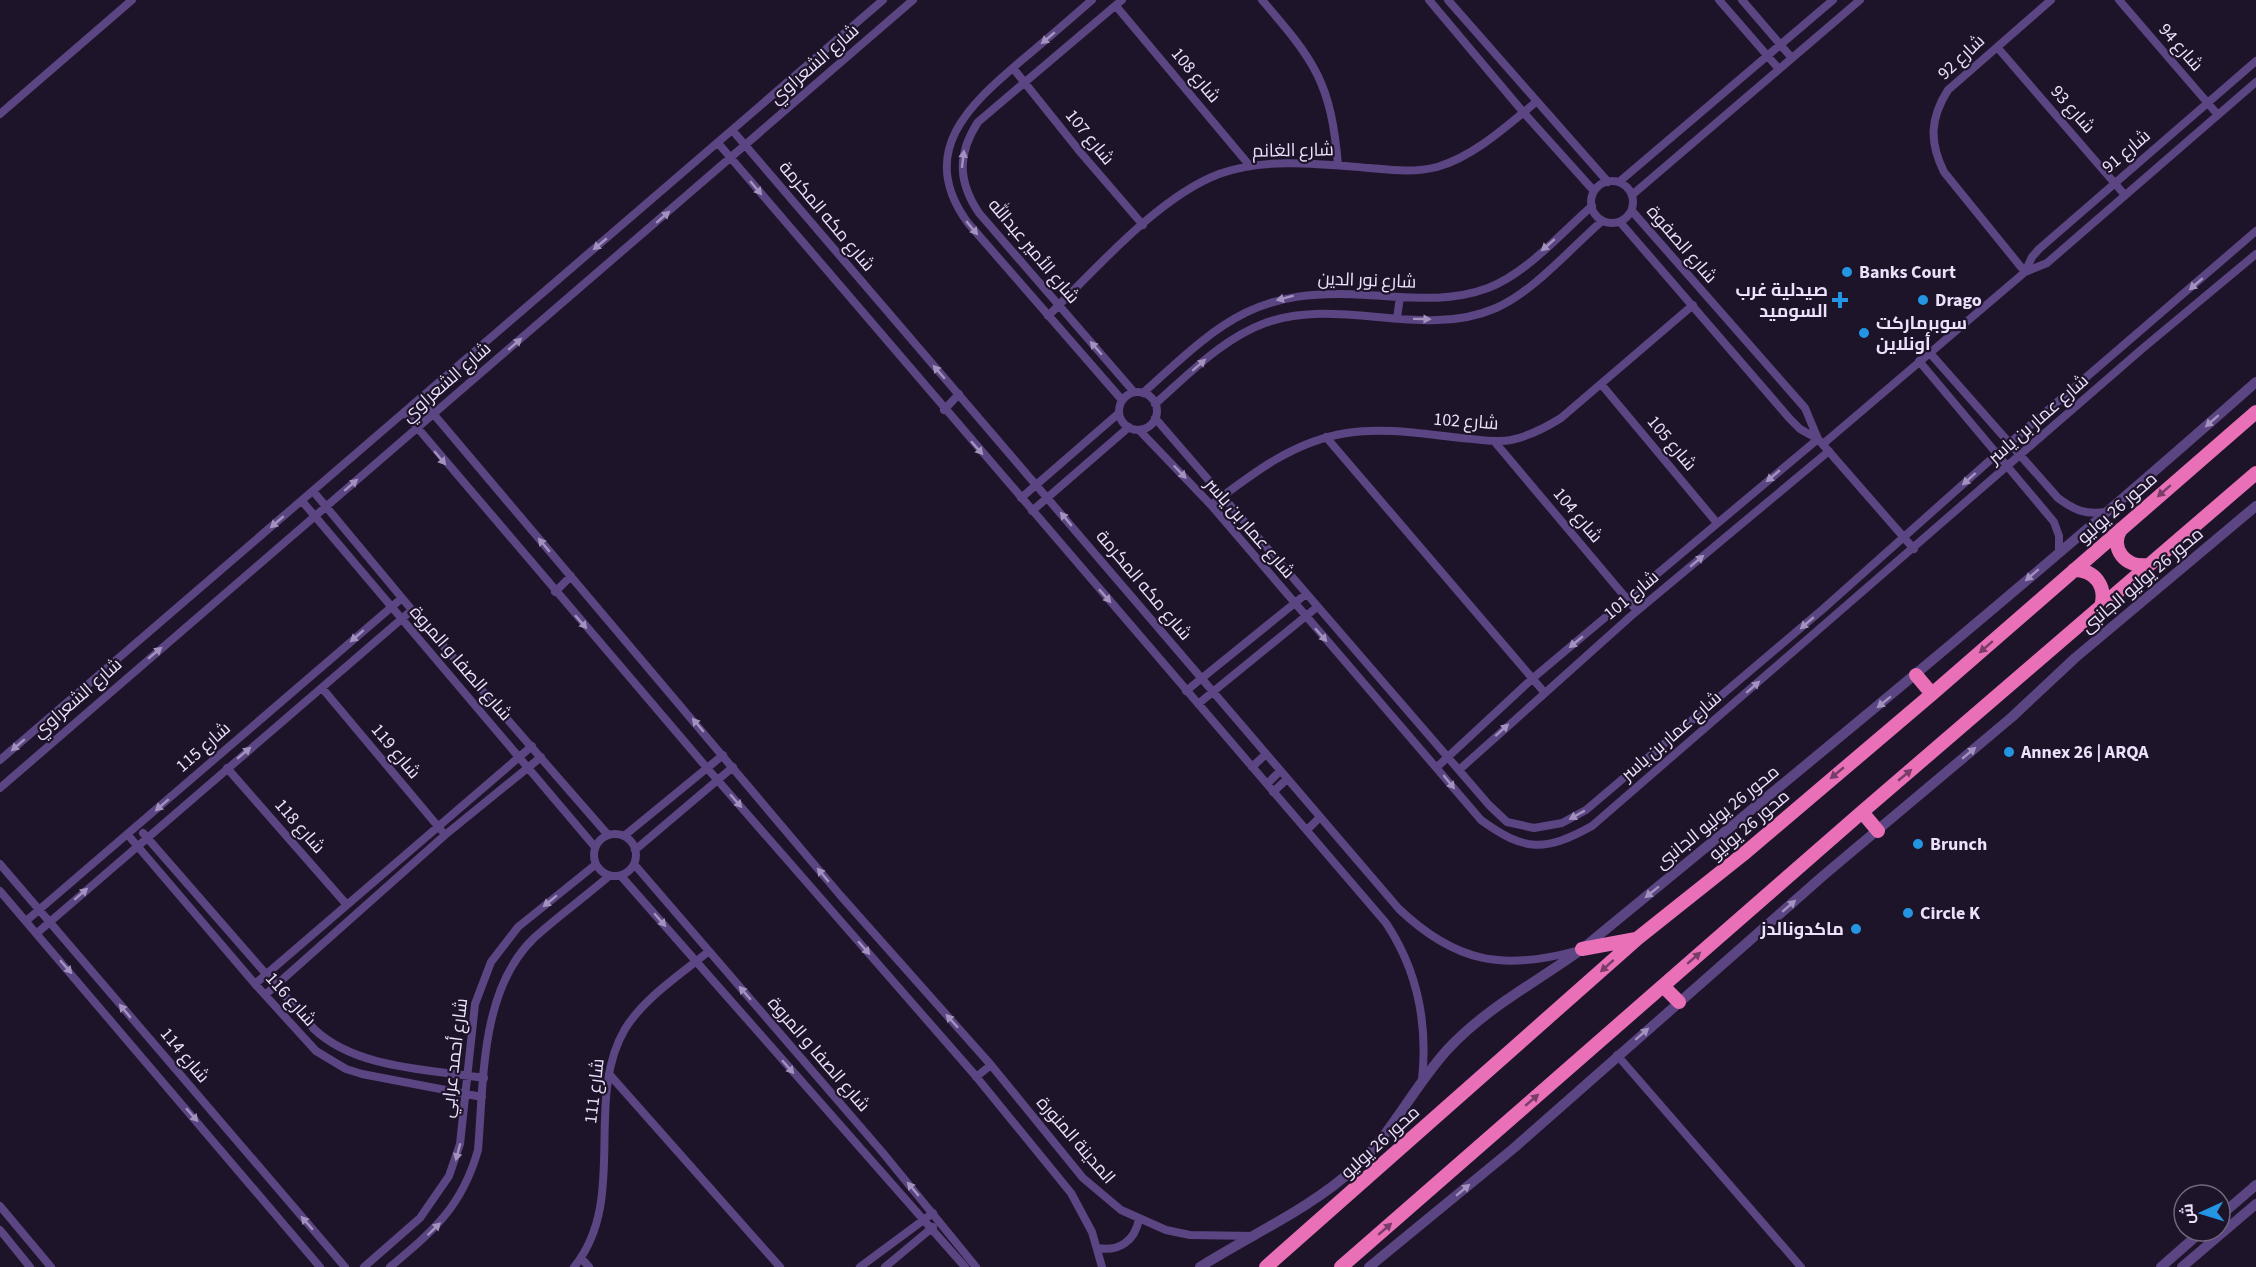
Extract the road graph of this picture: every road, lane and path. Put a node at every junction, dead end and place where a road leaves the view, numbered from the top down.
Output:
1 (132, 0) edge
2 (883, 0) edge
3 (913, 0) edge
4 (1092, 0) edge
5 (1262, 0) edge
6 (1429, 0) edge
7 (1448, 0) edge
8 (1719, 0) edge
9 (1742, 0) edge
10 (1833, 0) edge
11 (1860, 0) edge
12 (2051, 0) edge
13 (2119, 0) edge
14 (1119, 2) edge
15 (1084, 7) junction
16 (1098, 21) junction
17 (1780, 44) junction
18 (1997, 47) junction
19 (1767, 56) junction
20 (1791, 57) junction
21 (2256, 61) edge
22 (1013, 68) junction
23 (1778, 68) junction
24 (2256, 82) edge
25 (1025, 83) junction
26 (1536, 102) junction
27 (2207, 103) junction
28 (1523, 112) junction
29 (0, 114) edge
30 (2218, 115) junction
31 (733, 131) junction
32 (718, 143) junction
33 (745, 146) junction
34 (730, 158) junction
35 (1338, 165) junction
36 (1250, 166) junction
37 (1608, 182) junction
38 (1618, 182) junction
39 (2114, 182) junction
40 (965, 187) junction
41 (1594, 191) junction
42 (952, 193) junction
43 (2124, 194) junction
44 (1632, 195) junction
45 (1592, 206) junction
46 (1632, 211) junction
47 (1602, 221) junction
48 (1620, 222) junction
49 (1143, 225) junction
50 (2256, 231) edge
51 (2256, 254) edge
52 (2214, 268) junction
53 (2025, 272) junction
54 (2224, 280) junction
55 (1400, 297) junction
56 (1693, 305) junction
57 (1059, 306) junction
58 (1048, 316) junction
59 (1398, 318) junction
60 (2133, 338) junction
61 (2142, 349) junction
62 (1929, 352) junction
63 (1919, 361) junction
64 (2256, 382) edge
65 (1601, 384) junction
66 (1139, 392) junction
67 (959, 394) junction
68 (420, 398) junction
69 (1122, 400) junction
70 (1155, 404) junction
71 (944, 410) junction
72 (404, 412) junction
73 (2256, 412) edge
74 (1119, 413) junction
75 (434, 415) junction
76 (1155, 418) junction
77 (1129, 428) junction
78 (416, 429) junction
79 (1139, 430) junction
80 (1326, 436) junction
81 (1494, 441) junction
82 (2010, 443) junction
83 (1823, 444) junction
84 (1997, 454) junction
85 (2021, 456) junction
86 (2008, 467) junction
87 (2256, 473) edge
88 (1038, 485) junction
89 (313, 491) junction
90 (1224, 495) junction
91 (1021, 498) junction
92 (1048, 498) junction
93 (302, 501) junction
94 (1211, 505) junction
95 (2256, 506) edge
96 (326, 507) junction
97 (1032, 512) junction
98 (2109, 512) junction
99 (315, 517) junction
100 (1717, 523) junction
101 (2122, 527) junction
102 (1904, 537) junction
103 (1914, 549) junction
104 (2059, 553) junction
105 (2148, 565) junction
106 (2074, 570) junction
107 (571, 576) junction
108 (555, 592) junction
109 (1306, 594) junction
110 (402, 598) junction
111 (1627, 599) junction
112 (1294, 604) junction
113 (391, 607) junction
114 (1317, 607) junction
115 (2101, 607) junction
116 (1823, 609) junction
117 (412, 610) junction
118 (1637, 611) junction
119 (1306, 618) junction
120 (401, 619) junction
121 (1832, 620) junction
122 (1916, 675) junction
123 (1533, 678) junction
124 (1201, 679) junction
125 (322, 688) junction
126 (1186, 691) junction
127 (1213, 692) junction
128 (1545, 692) junction
129 (1932, 694) junction
130 (1714, 702) junction
131 (1198, 704) junction
132 (1705, 709) junction
133 (1723, 713) junction
134 (1714, 720) junction
135 (532, 746) junction
136 (1266, 754) junction
137 (723, 755) junction
138 (520, 756) junction
139 (541, 757) junction
140 (1448, 757) junction
141 (0, 760) edge
142 (530, 767) junction
143 (733, 767) junction
144 (1252, 767) junction
145 (1437, 767) junction
146 (227, 768) junction
147 (707, 768) junction
148 (1459, 770) junction
149 (1280, 771) junction
150 (1287, 779) junction
151 (718, 780) junction
152 (1267, 784) junction
153 (0, 788) edge
154 (1273, 792) junction
155 (1602, 796) junction
156 (1612, 808) junction
157 (1862, 812) junction
158 (1320, 818) junction
159 (137, 826) junction
160 (438, 826) junction
161 (1306, 830) junction
162 (1878, 831) junction
163 (128, 835) junction
164 (445, 835) junction
165 (608, 835) junction
166 (624, 836) junction
167 (146, 837) junction
168 (137, 845) junction
169 (595, 847) junction
170 (635, 850) junction
171 (0, 864) edge
172 (634, 864) junction
173 (595, 865) junction
174 (1367, 874) junction
175 (609, 876) junction
176 (621, 876) junction
177 (1354, 886) junction
178 (0, 891) edge
179 (840, 896) junction
180 (347, 905) junction
181 (828, 905) junction
182 (39, 910) junction
183 (26, 921) junction
184 (50, 922) junction
185 (37, 933) junction
186 (1638, 938) junction
187 (1582, 949) junction
188 (709, 951) junction
189 (696, 962) junction
190 (267, 974) junction
191 (255, 984) junction
192 (277, 985) junction
193 (1663, 986) junction
194 (265, 995) junction
195 (1679, 1002) junction
196 (1617, 1055) junction
197 (991, 1065) junction
198 (609, 1074) junction
199 (468, 1075) junction
200 (976, 1077) junction
201 (484, 1078) junction
202 (1422, 1080) junction
203 (466, 1094) junction
204 (482, 1097) junction
205 (222, 1126) junction
206 (211, 1137) junction
207 (2256, 1185) edge
208 (2256, 1204) edge
209 (0, 1206) edge
210 (2232, 1206) edge
211 (933, 1213) junction
212 (1139, 1219) junction
213 (923, 1220) junction
214 (940, 1222) junction
215 (931, 1229) junction
216 (0, 1230) edge
217 (1255, 1236) junction
218 (2188, 1243) edge
219 (1097, 1248) junction
220 (581, 1258) junction
221 (30, 1267) edge
222 (51, 1267) edge
223 (320, 1267) edge
224 (345, 1267) edge
225 (364, 1267) edge
226 (390, 1267) edge
227 (574, 1267) edge
228 (589, 1267) edge
229 (780, 1267) edge
230 (860, 1267) edge
231 (885, 1267) edge
232 (965, 1267) edge
233 (976, 1267) edge
234 (1102, 1267) edge
235 (1200, 1267) edge
236 (1266, 1267) edge
237 (1341, 1267) edge
238 (1369, 1267) edge
239 (1801, 1267) edge
240 (2160, 1267) edge
241 (2182, 1267) edge

1 - 29 street
2 - 31 street, شارع الشعراوي
3 - 33 street, شارع الشعراوي
4 - 15 street, شارع الأمير عبدالله
5 - 35 street
6 - 28 street
7 - 26 street
8 - 19 street
9 - 17 street
10 - 17 street
11 - 20 street
12 - 18 street, شارع 92
13 - 27 street, شارع 94
14 - 16 street, شارع الأمير عبدالله
14 - 36 street, شارع 108
15 - 16 street
15 -> 22 street, شارع الأمير عبدالله
16 - 25 street, شارع الأمير عبدالله
17 - 19 street
17 - 20 street
18 - 39 street, شارع 93
18 - 53 street, شارع 92
19 - 23 street
19 - 38 street
20 - 23 street
21 - 27 street, شارع 91
22 - 25 street, شارع 107
22 - 42 street, شارع الأمير عبدالله
23 - 44 street
24 - 30 street, شارع 91
40 -> 25 street, شارع الأمير عبدالله
25 - 49 street, شارع 107
26 - 28 street, شارع الغانم
26 - 37 street
27 - 30 street, شارع 94
27 - 39 street, شارع 91
28 - 35 street, شارع الغانم
28 - 41 street
30 - 43 street, شارع 91
31 - 32 street, شارع الشعراوي
31 - 33 street, شارع مكه المكرمة
32 - 34 street, شارع مكه المكرمة
32 -> 68 street, شارع الشعراوي
33 - 34 street, شارع الشعراوي
67 -> 33 street, شارع مكه المكرمة
34 -> 71 street, شارع مكه المكرمة
75 -> 34 street, شارع الشعراوي
35 - 36 street, شارع الغانم
36 - 49 street, شارع الغانم
37 - 38 street
37 - 41 street
38 - 44 street
39 - 43 street, شارع 93
39 - 53 street, شارع 91
40 - 42 street
40 - 57 street, شارع الأمير عبدالله
41 - 45 street
42 -> 58 street, شارع الأمير عبدالله
43 - 53 street, شارع 91
44 - 46 street
45 - 47 street
45 -> 55 street, شارع نور الدين
46 - 48 street
46 - 83 street, شارع الصفوة
47 - 48 street
59 -> 47 street, شارع نور الدين
48 - 56 street, شارع الصفوة
49 - 57 street, شارع الغانم
50 - 52 street, شارع عمار بن ياسر
51 - 54 street, شارع عمار بن ياسر
52 - 54 street
52 -> 60 street, شارع عمار بن ياسر
53 - 62 street, شارع 91
54 - 61 street, شارع عمار بن ياسر
55 - 59 street
55 -> 66 street, شارع نور الدين
56 - 65 street, شارع 102
56 - 83 street, شارع الصفوة
57 - 58 street, شارع الغانم
66 -> 57 street, شارع الأمير عبدالله
58 - 69 street, شارع الأمير عبدالله
70 -> 59 street, شارع نور الدين
60 - 61 street
60 - 82 street, شارع عمار بن ياسر
61 - 85 street, شارع عمار بن ياسر
62 - 63 street, شارع 91
62 - 82 street
63 - 83 street, شارع 91
63 - 84 street
64 -> 98 street, محور 26 يوليو الجانبى
65 - 81 street, شارع 102
65 - 100 street, شارع 105
66 - 69 street
66 - 70 street
67 - 71 street
67 - 88 street, شارع مكه المكرمة
68 - 72 street, شارع الشعراوي
68 - 75 street, المدينة المنورة
69 - 74 street
70 - 76 street
71 -> 91 street, شارع مكه المكرمة
72 - 78 street
72 - 89 street, شارع الشعراوي
73 -> 101 highway, محور 26 يوليو
74 - 77 street
74 - 88 street
75 - 78 street, شارع الشعراوي
107 -> 75 street, المدينة المنورة
76 - 79 street
76 - 90 street, شارع عمار بن ياسر
77 - 79 street
77 - 92 street
96 -> 78 street, شارع الشعراوي
78 -> 108 street
79 -> 94 street, شارع عمار بن ياسر
80 - 81 street, شارع 102
80 - 90 street, شارع 102
80 - 123 street
81 - 111 street, شارع 104
82 - 84 street, شارع عمار بن ياسر
82 - 85 street
83 -> 100 street, شارع 101
83 - 102 street, شارع الصفوة
118 -> 83 street, شارع 101
84 - 86 street
84 -> 102 street, شارع عمار بن ياسر
85 - 86 street, شارع عمار بن ياسر
85 - 98 street
86 - 103 street, شارع عمار بن ياسر
86 - 104 street
87 - 105 highway
88 - 91 street
88 - 92 street, شارع مكه المكرمة
89 - 93 street, شارع الشعراوي
89 - 96 street, شارع الصفا و المروة
90 - 94 street, شارع 102
90 - 109 street, شارع عمار بن ياسر
91 - 97 street, شارع مكه المكرمة
92 - 97 street
124 -> 92 street, شارع مكه المكرمة
93 - 99 street, شارع الصفا و المروة
93 -> 141 street, شارع الشعراوي
94 - 112 street, شارع عمار بن ياسر
162 -> 95 street, محور 26 يوليو الجانبى
96 - 99 street, شارع الشعراوي
96 - 110 street, شارع الصفا و المروة
97 -> 126 street, شارع مكه المكرمة
98 - 104 street, محور 26 يوليو الجانبى
99 - 113 street, شارع الصفا و المروة
153 -> 99 street, شارع الشعراوي
100 - 111 street, شارع 101
101 - 105 highway
101 - 106 highway, محور 26 يوليو
102 - 103 street, شارع الصفوة
102 - 116 street, شارع عمار بن ياسر
103 - 121 street, شارع عمار بن ياسر
104 -> 122 street, محور 26 يوليو الجانبى
105 - 115 highway
106 - 115 highway
106 -> 129 highway, محور 26 يوليو
107 - 108 street
137 -> 107 street, المدينة المنورة
108 -> 147 street
109 - 112 street
109 - 114 street, شارع عمار بن ياسر
110 - 113 street, شارع 115
110 - 117 street, شارع الصفا و المروة
111 - 118 street, شارع 104
111 -> 123 street, شارع 101
112 - 119 street, شارع عمار بن ياسر
112 - 124 street
113 - 120 street, شارع الصفا و المروة
113 -> 159 street, شارع 115
114 - 119 street
114 - 140 street, شارع عمار بن ياسر
157 -> 115 highway
116 - 121 street
116 -> 130 street, شارع عمار بن ياسر
117 - 120 street, شارع 115
117 - 135 street, شارع الصفا و المروة
118 - 128 street, شارع 101
119 - 127 street
119 -> 145 street, شارع عمار بن ياسر
120 - 125 street, شارع 115
120 - 138 street, شارع الصفا و المروة
133 -> 121 street, شارع عمار بن ياسر
122 - 129 highway
122 -> 187 street, محور 26 يوليو الجانبى
123 - 128 street
123 - 140 street, شارع 101
124 - 126 street
124 - 127 street, شارع مكه المكرمة
146 -> 125 street, شارع 115
125 - 160 street, شارع 119
126 - 131 street, شارع مكه المكرمة
127 - 131 street
127 - 136 street, شارع مكه المكرمة
148 -> 128 street, شارع 101
129 -> 186 highway, محور 26 يوليو
130 - 132 street, شارع عمار بن ياسر
130 - 133 street
131 - 144 street, شارع مكه المكرمة
132 - 134 street
132 - 155 street, شارع عمار بن ياسر
133 - 134 street, شارع عمار بن ياسر
134 - 156 street, شارع عمار بن ياسر
135 - 138 street
135 - 139 street, شارع الصفا و المروة
136 - 144 street
136 - 149 street, شارع مكه المكرمة
137 - 143 street, المدينة المنورة
137 - 147 street
138 - 142 street, شارع الصفا و المروة
138 - 160 street
139 - 142 street
139 - 165 street, شارع الصفا و المروة
140 - 145 street, شارع 101
140 - 148 street, شارع عمار بن ياسر
142 - 164 street
142 - 169 street, شارع الصفا و المروة
143 - 151 street
179 -> 143 street, المدينة المنورة
144 - 152 street, شارع مكه المكرمة
145 -> 156 street, شارع عمار بن ياسر
146 - 167 street, شارع 115
146 - 180 street, شارع 118
147 - 151 street
147 - 166 street
155 -> 148 street, شارع عمار بن ياسر
149 - 150 street, شارع مكه المكرمة
149 - 152 street
150 - 154 street
150 - 158 street, شارع مكه المكرمة
151 - 170 street
151 -> 181 street
152 - 154 street, شارع مكه المكرمة
154 - 161 street, شارع مكه المكرمة
155 - 156 street
157 - 162 highway
193 -> 157 highway
158 - 161 street
158 - 174 street, شارع مكه المكرمة
159 - 163 street, شارع 115
159 - 167 street, شارع 116
160 - 164 street, شارع 119
160 - 180 street
161 - 177 street, شارع مكه المكرمة
195 -> 162 street, محور 26 يوليو الجانبى
163 - 168 street, شارع 116
163 - 182 street, شارع 115
164 - 192 street
165 - 166 street
165 - 169 street
166 - 170 street
167 - 168 street, شارع 115
167 - 190 street, شارع 116
184 -> 168 street, شارع 115
168 - 191 street, شارع 116
169 - 173 street
170 - 172 street
171 - 182 street, شارع 114
172 - 176 street
172 - 188 street, شارع الصفا و المروة
173 - 175 street
173 -> 199 street, شارع أحمد عرابي
174 - 177 street
174 - 187 street, شارع مكه المكرمة
175 - 176 street
175 - 201 street, شارع أحمد عرابي
176 -> 189 street, شارع الصفا و المروة
177 - 202 street, شارع مكه المكرمة
178 - 183 street, شارع 114
179 - 181 street
197 -> 179 street, المدينة المنورة
180 - 190 street
181 -> 200 street
182 - 183 street, شارع 115
182 - 184 street, شارع 114
183 - 185 street, شارع 114
184 - 185 street, شارع 115
205 -> 184 street, شارع 114
185 -> 206 street, شارع 114
186 - 187 highway
186 -> 236 highway, محور 26 يوليو
187 - 202 street, محور 26 يوليو الجانبى
188 - 189 street, شارع 111
211 -> 188 street, شارع الصفا و المروة
189 - 198 street, شارع 111
189 -> 213 street, شارع الصفا و المروة
190 - 191 street
190 - 192 street, شارع 116
191 - 194 street, شارع 116
192 - 194 street
192 - 199 street, شارع 116
193 - 195 highway
237 -> 193 highway
194 - 203 street, شارع 116
196 -> 195 street, محور 26 يوليو الجانبى
238 -> 196 street, محور 26 يوليو الجانبى
196 - 239 street
197 - 200 street
197 - 212 street, المدينة المنورة
198 - 220 street, شارع 111
198 - 229 street
199 - 201 street, شارع 116
199 - 203 street, شارع أحمد عرابي
200 - 219 street
201 - 204 street, شارع أحمد عرابي
202 - 217 street, محور 26 يوليو الجانبى
203 - 204 street, شارع 116
203 -> 225 street, شارع أحمد عرابي
226 -> 204 street, شارع أحمد عرابي
205 - 206 street
224 -> 205 street, شارع 114
206 - 223 street, شارع 114
207 - 210 street
208 - 241 street
209 - 222 street
211 - 213 street
211 - 214 street, شارع الصفا و المروة
212 - 217 street, المدينة المنورة
212 - 219 street
213 - 215 street, شارع الصفا و المروة
213 - 230 street
214 - 215 street
214 - 233 street, شارع الصفا و المروة
215 - 231 street
215 - 232 street, شارع الصفا و المروة
216 - 221 street
217 - 235 street, محور 26 يوليو الجانبى
218 - 240 street
219 - 234 street
220 - 227 street, شارع 111
220 - 228 street

